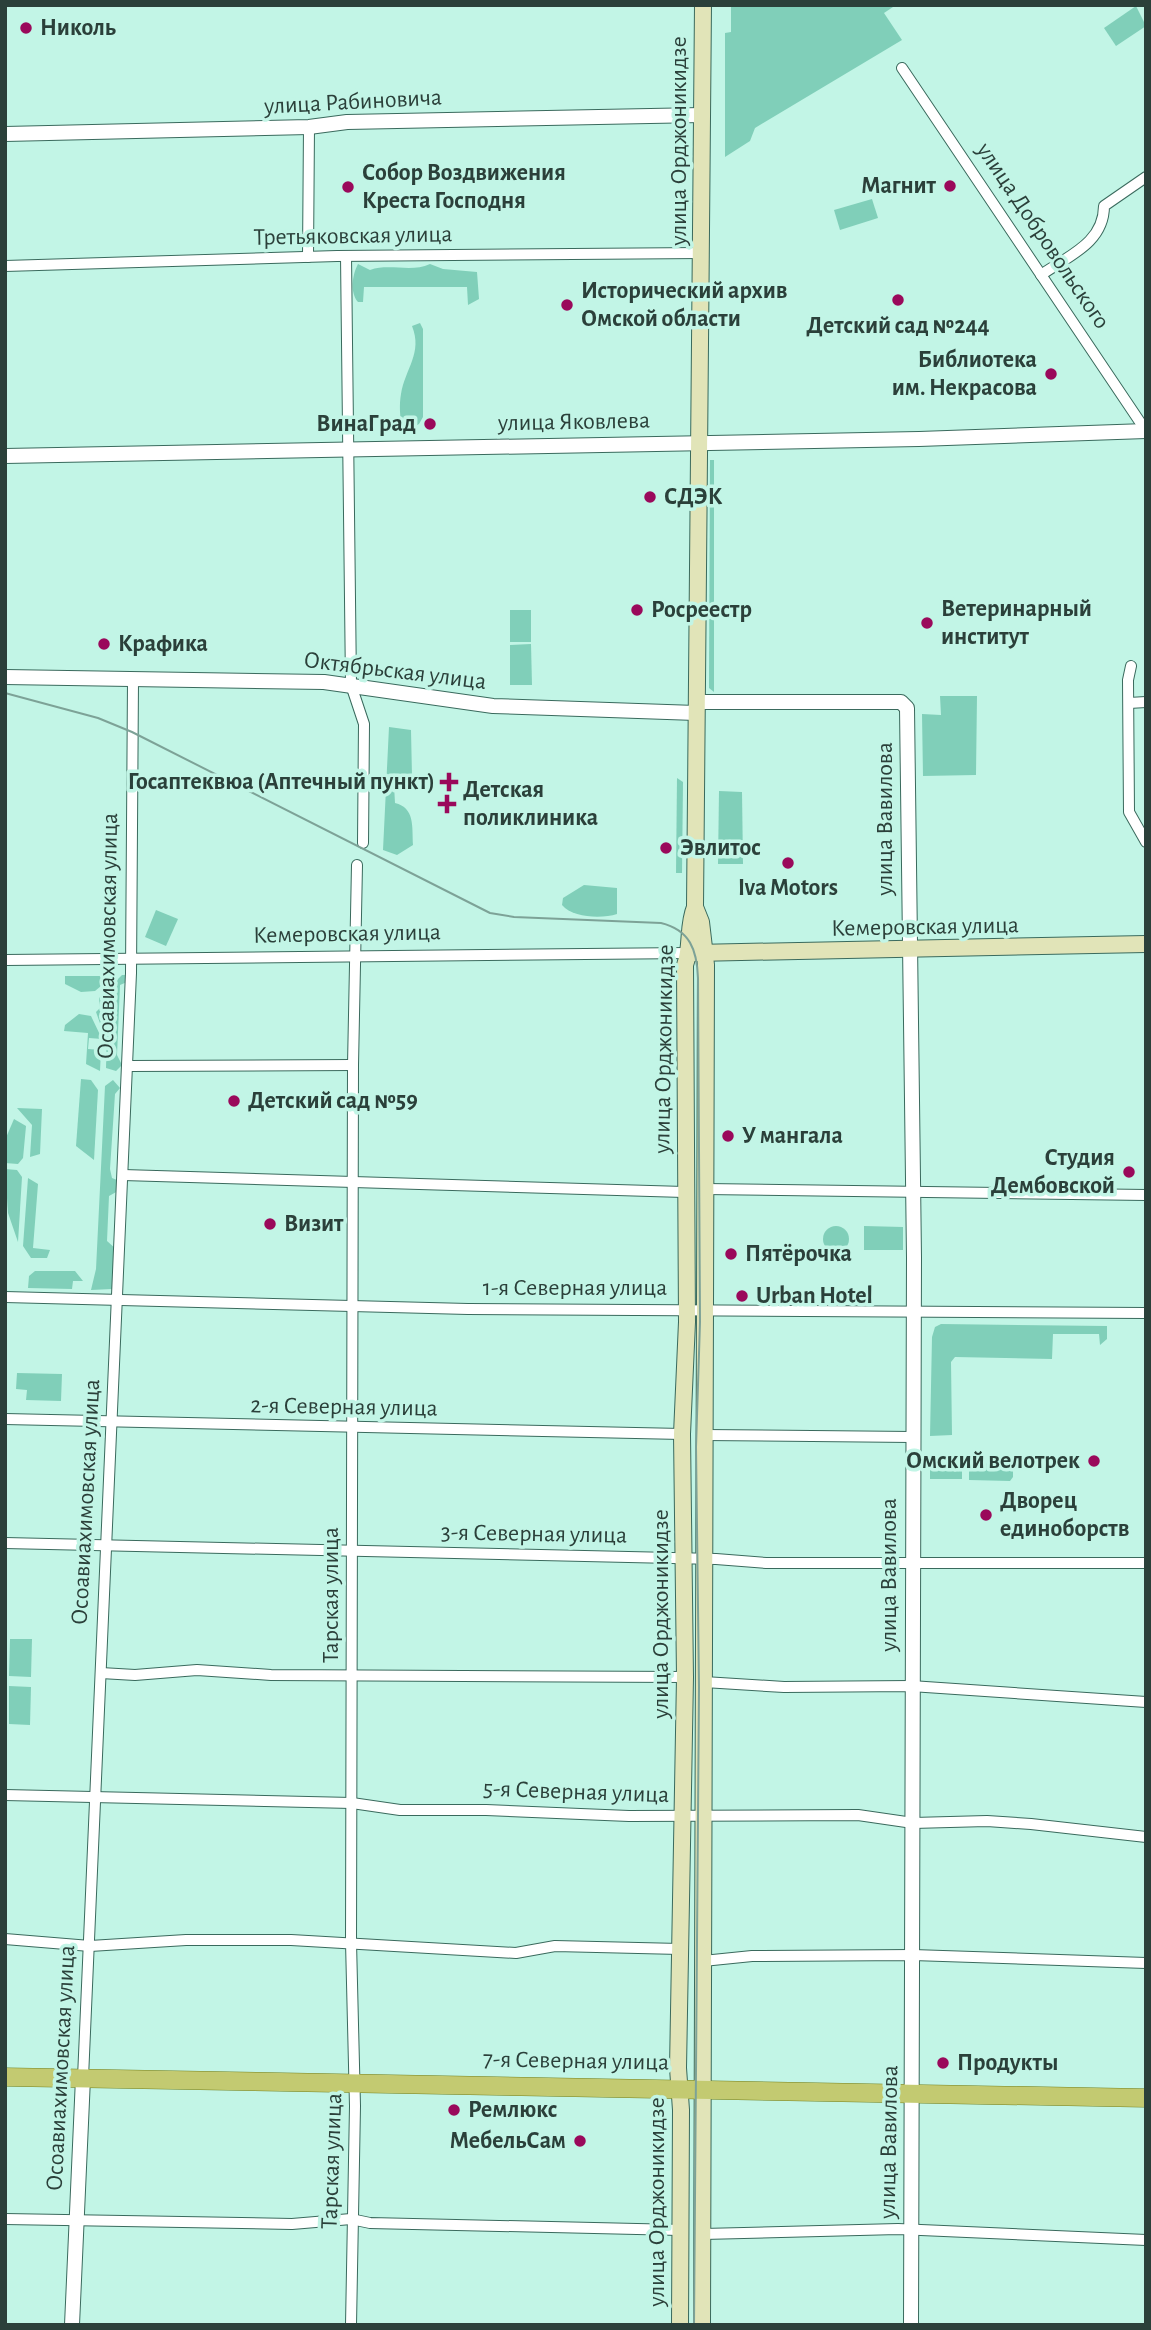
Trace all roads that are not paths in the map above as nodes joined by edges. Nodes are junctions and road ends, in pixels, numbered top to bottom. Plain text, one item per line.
1 (703, 5) edge
2 (902, 68) dead end
3 (702, 115) junction
4 (309, 127) junction
5 (5, 134) edge
6 (1146, 177) edge
7 (701, 253) junction
8 (346, 256) junction
9 (308, 257) junction
10 (5, 266) edge
11 (1041, 275) junction
12 (1145, 429) edge
13 (699, 443) junction
14 (348, 448) junction
15 (5, 456) edge
16 (1131, 666) dead end
17 (5, 677) edge
18 (134, 681) junction
19 (351, 685) junction
20 (901, 702) joint
21 (1146, 702) edge
22 (1129, 703) junction
23 (696, 708) junction
24 (1146, 842) edge
25 (363, 843) dead end
26 (357, 865) dead end
27 (1146, 944) edge
28 (908, 951) junction
29 (697, 953) junction
30 (357, 956) junction
31 (132, 959) junction
32 (5, 960) edge
33 (353, 1065) junction
34 (128, 1066) junction
35 (123, 1175) junction
36 (354, 1183) junction
37 (705, 1189) junction
38 (684, 1192) junction
39 (913, 1192) junction
40 (1146, 1195) edge
41 (5, 1297) edge
42 (118, 1300) junction
43 (355, 1305) junction
44 (705, 1309) junction
45 (687, 1310) junction
46 (913, 1311) junction
47 (1146, 1313) edge
48 (5, 1419) edge
49 (112, 1423) junction
50 (354, 1429) junction
51 (682, 1434) junction
52 (704, 1435) junction
53 (912, 1437) junction
54 (5, 1543) edge
55 (106, 1545) junction
56 (353, 1551) junction
57 (685, 1559) junction
58 (704, 1559) junction
59 (911, 1561) junction
60 (1146, 1563) edge
61 (101, 1673) junction
62 (352, 1674) junction
63 (685, 1677) junction
64 (704, 1682) junction
65 (911, 1686) junction
66 (1146, 1702) edge
67 (5, 1794) edge
68 (94, 1796) junction
69 (352, 1803) junction
70 (683, 1816) junction
71 (703, 1817) junction
72 (913, 1823) junction
73 (1146, 1837) edge
74 (5, 1939) edge
75 (351, 1942) junction
76 (90, 1946) junction
77 (680, 1949) junction
78 (913, 1955) junction
79 (703, 1961) junction
80 (1146, 1964) edge
81 (5, 2077) edge
82 (83, 2078) junction
83 (355, 2082) junction
84 (680, 2088) junction
85 (704, 2088) junction
86 (912, 2093) junction
87 (1146, 2098) edge
88 (5, 2219) edge
89 (351, 2219) junction
90 (76, 2220) junction
91 (680, 2230) junction
92 (911, 2231) junction
93 (703, 2234) junction
94 (1146, 2240) edge
95 (72, 2325) edge
96 (351, 2325) edge
97 (680, 2325) edge
98 (702, 2325) edge
99 (911, 2325) edge

1 - 3 main road, улица Орджоникидзе
2 - 11 street, улица Добровольского
3 - 4 street, улица Рабиновича
3 - 7 main road, улица Орджоникидзе
4 - 5 street, улица Рабиновича
4 - 9 street
6 - 11 street
7 - 8 street, Третьяковская улица
7 - 13 main road, улица Орджоникидзе
8 - 9 street, Третьяковская улица
8 - 14 street
9 - 10 street, Третьяковская улица
11 - 12 street, улица Добровольского
12 - 13 street, улица Яковлева
13 - 14 street, улица Яковлева
13 - 23 main road, улица Орджоникидзе
14 - 15 street, улица Яковлева
14 - 19 street
16 - 22 street
17 - 18 street, Октябрьская улица
18 - 19 street, Октябрьская улица
18 - 31 street, Осоавиахимовская улица
19 - 23 street, Октябрьская улица
19 - 25 street
20 - 23 street, Октябрьская улица
20 - 28 street, улица Вавилова
21 - 22 street
22 - 24 street
23 - 29 main road, улица Орджоникидзе
26 - 30 street, Тарская улица
27 - 28 main road, Кемеровская улица
28 - 29 main road, Кемеровская улица
28 - 39 street, улица Вавилова
29 - 30 street, Кемеровская улица
29 - 37 main road, улица Орджоникидзе
29 - 38 main road, улица Орджоникидзе
30 - 31 street, Кемеровская улица
30 - 33 street, Тарская улица
31 - 32 street, Кемеровская улица
31 - 34 street, Осоавиахимовская улица
33 - 34 street
33 - 36 street, Тарская улица
34 - 35 street, Осоавиахимовская улица
35 - 36 street
35 - 42 street, Осоавиахимовская улица
36 - 38 street
36 - 43 street, Тарская улица
37 - 39 street
37 - 44 main road, улица Орджоникидзе
38 - 45 main road, улица Орджоникидзе
39 - 40 street
39 - 46 street, улица Вавилова
41 - 42 street, 1-я Северная улица
42 - 43 street, 1-я Северная улица
42 - 49 street, Осоавиахимовская улица
43 - 45 street, 1-я Северная улица
43 - 50 street, Тарская улица
44 - 45 street, 1-я Северная улица
44 - 46 street, 1-я Северная улица
44 - 52 main road, улица Орджоникидзе
45 - 51 main road, улица Орджоникидзе
46 - 47 street, 1-я Северная улица
46 - 53 street, улица Вавилова
48 - 49 street, 2-я Северная улица
49 - 50 street, 2-я Северная улица
49 - 55 street, Осоавиахимовская улица
50 - 51 street, 2-я Северная улица
50 - 56 street, Тарская улица
51 - 57 main road, улица Орджоникидзе
52 - 53 street
52 - 58 main road, улица Орджоникидзе
53 - 59 street, улица Вавилова
54 - 55 street, 3-я Северная улица
55 - 56 street, 3-я Северная улица
55 - 61 street, Осоавиахимовская улица
56 - 57 street, 3-я Северная улица
56 - 62 street, Тарская улица
57 - 58 street, 3-я Северная улица
57 - 63 main road, улица Орджоникидзе
58 - 59 street, 3-я Северная улица
58 - 64 main road, улица Орджоникидзе
59 - 60 street, 3-я Северная улица
59 - 65 street, улица Вавилова
61 - 62 street
61 - 68 street, Осоавиахимовская улица
62 - 63 street
62 - 69 street, Тарская улица
63 - 70 main road, улица Орджоникидзе
64 - 65 street
64 - 71 main road, улица Орджоникидзе
65 - 66 street
65 - 72 street, улица Вавилова
67 - 68 street, 5-я Северная улица
68 - 69 street, 5-я Северная улица
68 - 76 street, Осоавиахимовская улица
69 - 70 street, 5-я Северная улица
69 - 75 street, Тарская улица
70 - 71 street, 5-я Северная улица
70 - 77 main road, улица Орджоникидзе
71 - 72 street, 5-я Северная улица
71 - 79 main road, улица Орджоникидзе
72 - 73 street, 5-я Северная улица
72 - 78 street, улица Вавилова
74 - 76 street
75 - 76 street
75 - 77 street
75 - 83 street, Тарская улица
76 - 82 street, Осоавиахимовская улица
77 - 84 main road, улица Орджоникидзе
78 - 79 street
78 - 80 street
78 - 86 street, улица Вавилова
79 - 85 main road, улица Орджоникидзе
81 - 82 main road, 7-я Северная улица
82 - 83 main road, 7-я Северная улица
82 - 90 street, Осоавиахимовская улица
83 - 84 main road, 7-я Северная улица
83 - 89 street, Тарская улица
84 - 85 main road, 7-я Северная улица
84 - 91 main road, улица Орджоникидзе
85 - 86 main road, 7-я Северная улица
85 - 93 main road, улица Орджоникидзе
86 - 87 main road, 7-я Северная улица
86 - 92 street, улица Вавилова
88 - 90 street
89 - 90 street
89 - 91 street
89 - 96 street, Тарская улица
90 - 95 street, Осоавиахимовская улица
91 - 97 main road, улица Орджоникидзе
92 - 93 street
92 - 94 street
92 - 99 street, улица Вавилова
93 - 98 main road, улица Орджоникидзе

